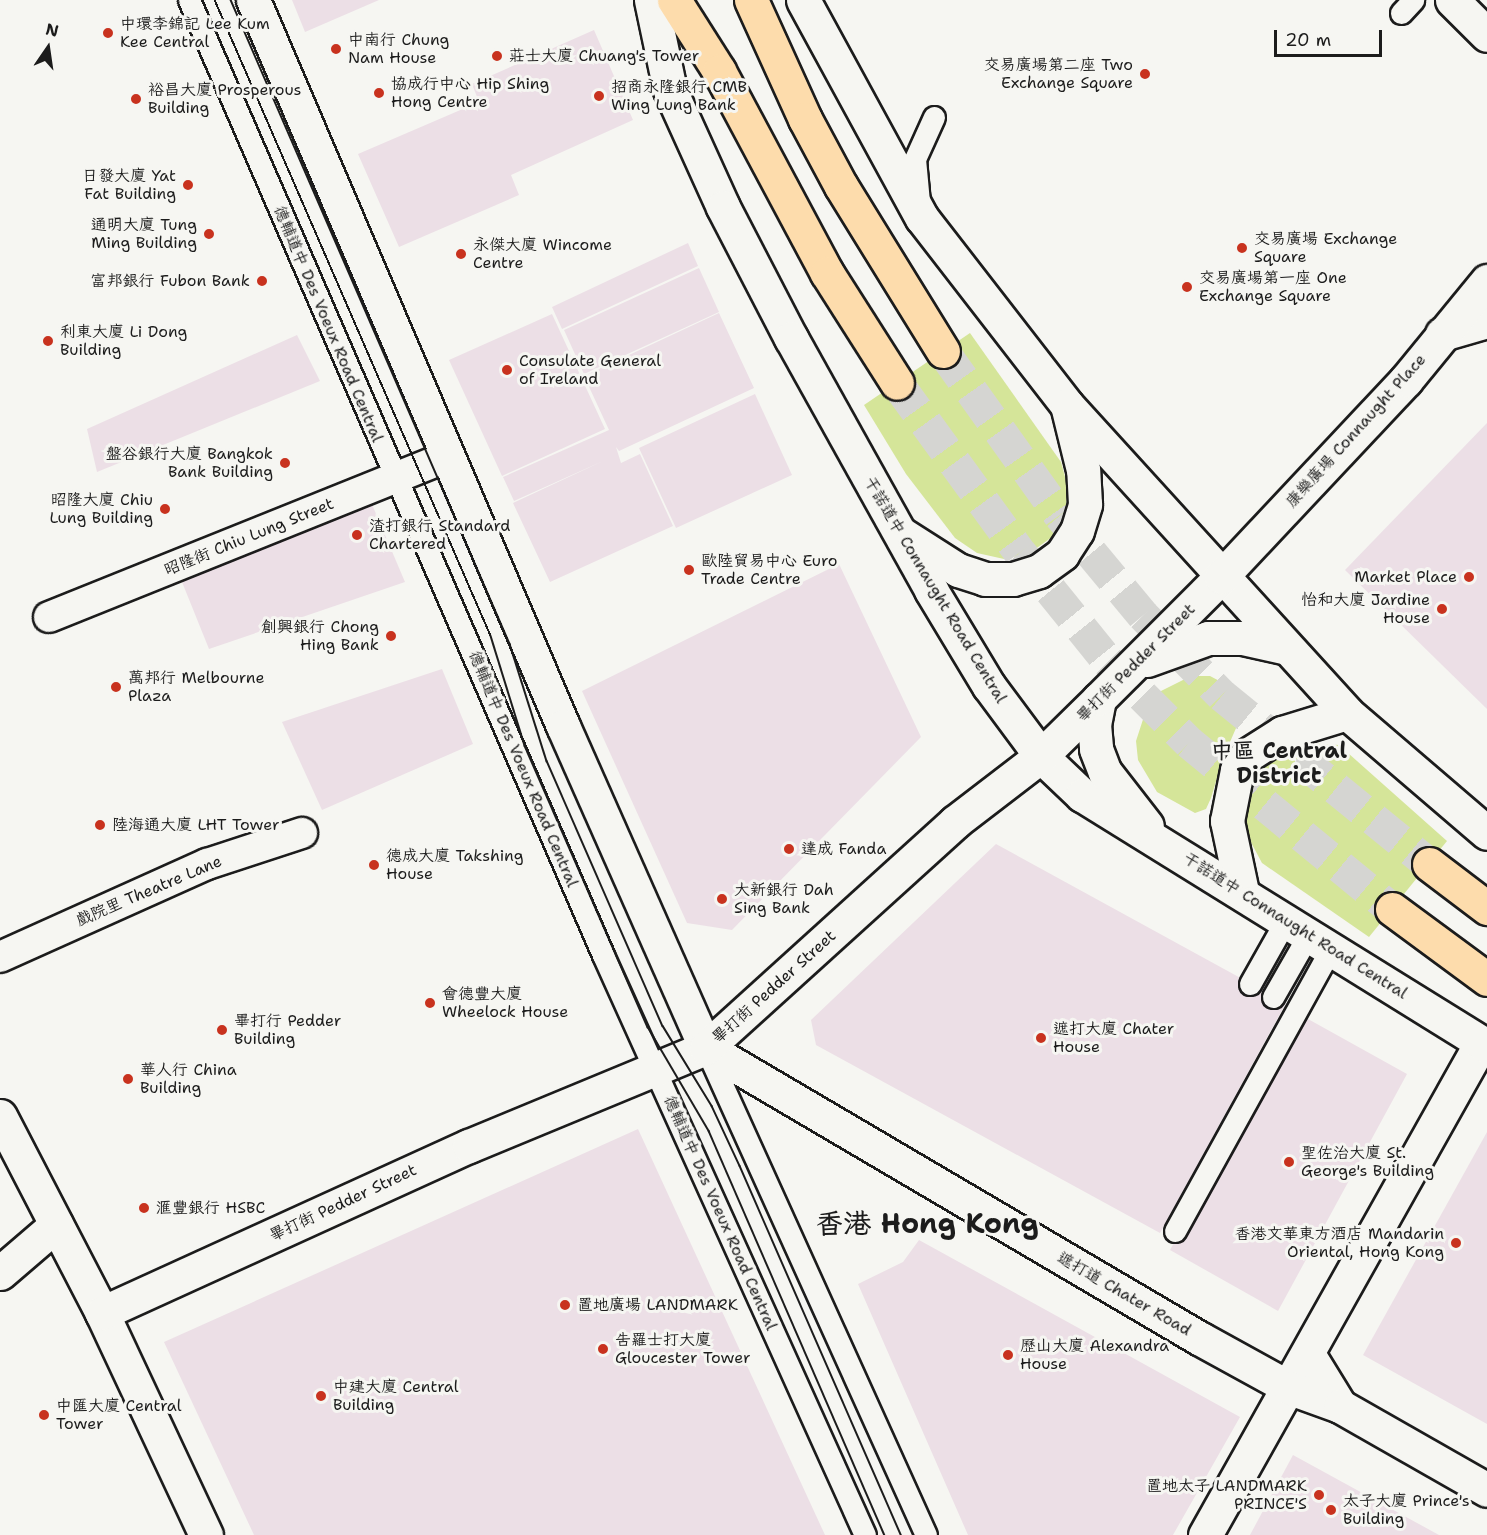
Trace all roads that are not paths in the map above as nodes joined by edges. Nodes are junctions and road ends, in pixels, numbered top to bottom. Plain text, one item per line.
1 (189, 0) edge
2 (253, 0) edge
3 (651, 0) edge
4 (674, 0) edge
5 (752, 0) edge
6 (803, 0) edge
7 (1452, 0) edge
8 (1487, 35) edge
9 (934, 117) dead end
10 (922, 218) junction
11 (1487, 281) edge
12 (1487, 321) edge
13 (1442, 334) junction
14 (943, 351) tunnel mouth
15 (897, 382) tunnel mouth
16 (1067, 405) junction
17 (449, 456) junction
18 (394, 478) junction
19 (902, 535) junction
20 (1221, 577) junction
21 (49, 617) dead end
22 (1287, 648) junction
23 (1132, 666) junction
24 (1099, 699) junction
25 (1347, 713) junction
26 (1041, 756) junction
27 (302, 833) dead end
28 (1487, 833) edge
29 (1155, 837) junction
30 (1429, 864) tunnel mouth
31 (1242, 892) junction
32 (1487, 908) edge
33 (1392, 909) tunnel mouth
34 (1309, 934) junction
35 (0, 957) edge
36 (1487, 979) edge
37 (1250, 984) dead end
38 (1274, 997) dead end
39 (1484, 1045) edge
40 (706, 1048) junction
41 (655, 1068) junction
42 (0, 1116) edge
43 (56, 1225) junction
44 (1175, 1231) dead end
45 (0, 1273) edge
46 (102, 1313) junction
47 (1308, 1354) junction
48 (1290, 1388) junction
49 (1340, 1406) junction
50 (1487, 1490) edge
51 (206, 1535) edge
52 (865, 1535) edge
53 (926, 1535) edge
54 (1205, 1535) edge

1 - 18 lane, 德輔道中 Des Voeux Road Central
2 - 17 main road
3 - 19 main road, 干諾道中 Connaught Road Central
4 - 15 main road
5 - 14 main road
6 - 10 main road
7 - 8 main road
9 - 10 lane
10 - 16 main road
11 - 13 main road, 康樂廣場 Connaught Place
12 - 13 main road
13 - 20 main road, 康樂廣場 Connaught Place
16 - 19 main road
16 - 20 main road
17 - 18 street, 昭隆街 Chiu Lung Street
17 - 40 main road
18 - 21 street, 昭隆街 Chiu Lung Street
18 - 41 lane, 德輔道中 Des Voeux Road Central
19 - 26 main road, 干諾道中 Connaught Road Central
20 - 22 main road
20 - 23 main road, 畢打街 Pedder Street
22 - 23 main road
22 - 25 main road
23 - 24 main road, 畢打街 Pedder Street
24 - 26 main road, 畢打街 Pedder Street
24 - 29 main road
25 - 28 main road
25 - 31 main road
26 - 29 main road, 干諾道中 Connaught Road Central
26 - 40 main road, 畢打街 Pedder Street
27 - 35 street, 戲院里 Theatre Lane
29 - 31 main road, 干諾道中 Connaught Road Central
30 - 32 main road
31 - 34 main road, 干諾道中 Connaught Road Central
33 - 36 main road
34 - 37 lane
34 - 38 lane
34 - 39 main road, 干諾道中 Connaught Road Central
34 - 44 lane
39 - 47 main road
40 - 41 main road, 畢打街 Pedder Street
40 - 48 main road, 遮打道 Chater Road
40 - 53 lane
41 - 46 main road, 畢打街 Pedder Street
41 - 52 lane, 德輔道中 Des Voeux Road Central
42 - 43 main road
43 - 45 main road
43 - 46 main road
46 - 51 main road
47 - 48 main road
47 - 49 main road
48 - 49 main road, 遮打道 Chater Road
48 - 54 main road
49 - 50 main road, 遮打道 Chater Road

